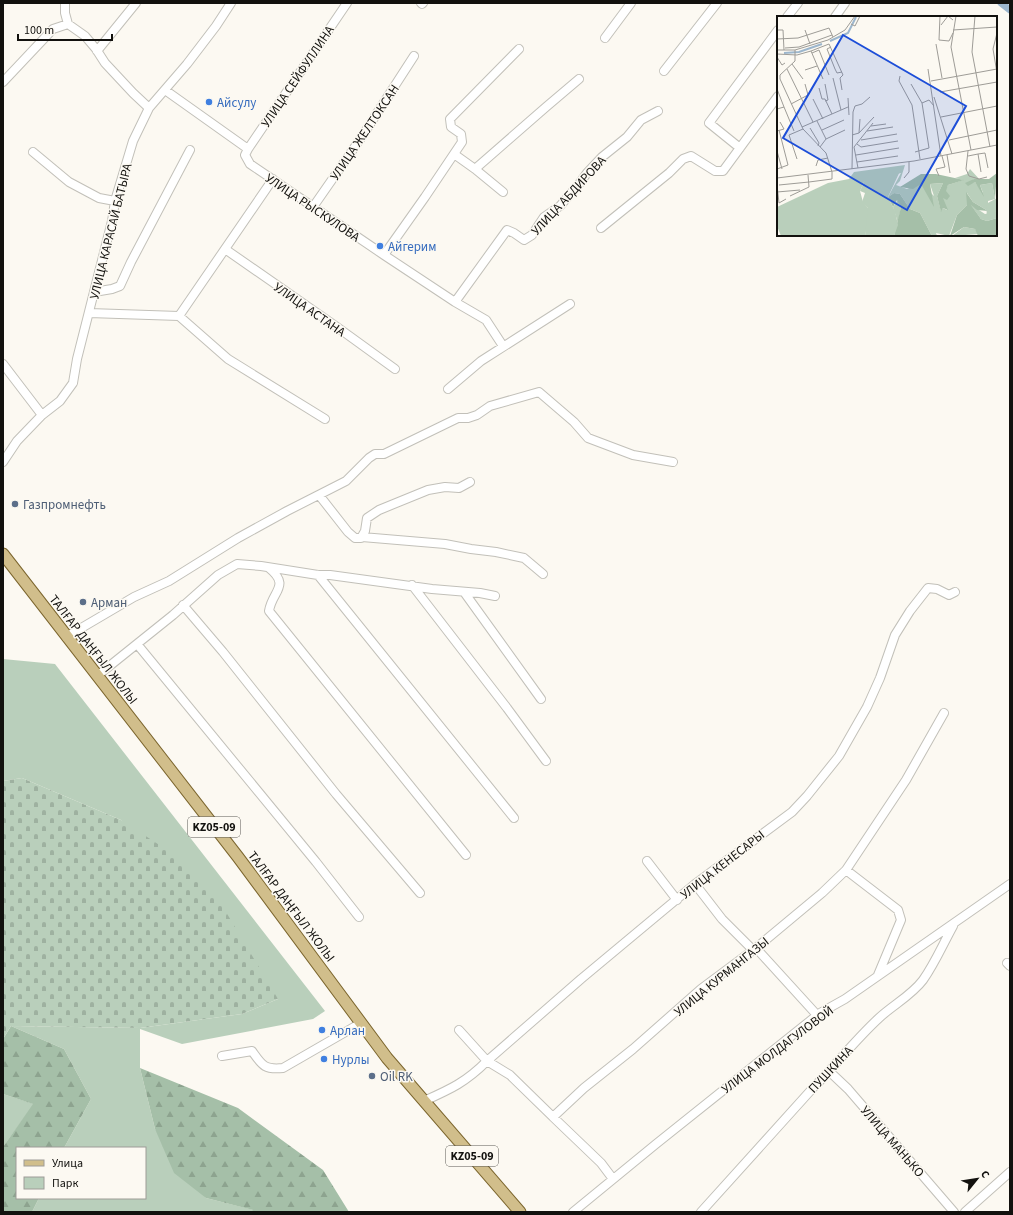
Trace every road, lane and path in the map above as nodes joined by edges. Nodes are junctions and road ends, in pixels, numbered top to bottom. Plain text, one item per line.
1 (65, 3) edge
2 (136, 3) edge
3 (231, 3) edge
4 (347, 3) edge
5 (631, 3) edge
6 (717, 3) edge
7 (798, 3) edge
8 (845, 3) edge
9 (788, 16) edge
10 (836, 16) edge
11 (68, 24) junction
12 (777, 31) edge
13 (604, 38) dead end
14 (519, 49) dead end
15 (97, 51) junction
16 (414, 56) dead end
17 (664, 71) dead end
18 (580, 80) dead end
19 (3, 82) edge
20 (165, 90) junction
21 (777, 97) edge
22 (148, 108) junction
23 (658, 111) dead end
24 (740, 148) junction
25 (248, 149) junction
26 (190, 150) dead end
27 (33, 152) dead end
28 (454, 154) junction
29 (475, 169) junction
30 (273, 180) junction
31 (503, 192) dead end
32 (115, 201) junction
33 (313, 207) junction
34 (601, 228) dead end
35 (225, 249) junction
36 (384, 255) junction
37 (94, 292) junction
38 (455, 302) junction
39 (570, 304) dead end
40 (89, 313) junction
41 (179, 316) junction
42 (503, 346) junction
43 (3, 364) edge
44 (395, 369) dead end
45 (448, 389) dead end
46 (42, 415) junction
47 (325, 420) dead end
48 (3, 462) edge
49 (673, 462) dead end
50 (470, 482) dead end
51 (319, 495) junction
52 (362, 537) junction
53 (3, 554) edge
54 (269, 567) junction
55 (543, 574) dead end
56 (318, 575) junction
57 (412, 585) junction
58 (464, 592) junction
59 (955, 592) dead end
60 (495, 596) dead end
61 (183, 605) junction
62 (64, 634) junction
63 (136, 644) junction
64 (97, 676) junction
65 (540, 699) dead end
66 (944, 713) dead end
67 (546, 761) dead end
68 (514, 818) dead end
69 (466, 855) dead end
70 (647, 861) dead end
71 (846, 870) junction
72 (695, 884) junction
73 (1010, 884) edge
74 (420, 893) dead end
75 (677, 900) junction
76 (359, 917) dead end
77 (954, 924) junction
78 (754, 949) junction
79 (878, 976) junction
80 (817, 1015) junction
81 (361, 1023) junction
82 (459, 1030) dead end
83 (222, 1056) dead end
84 (487, 1061) junction
85 (830, 1072) junction
86 (424, 1101) junction
87 (553, 1117) junction
88 (1010, 1172) edge
89 (613, 1179) junction
90 (520, 1212) edge
91 (573, 1212) edge
92 (701, 1212) edge
93 (954, 1212) edge
94 (965, 1212) edge

1 - 11 street
2 - 15 street
3 - 20 street, УЛИЦА КАРАСАЙ БАТЫРА
4 - 25 street, УЛИЦА СЕЙФУЛЛИНА
5 - 13 street
6 - 17 street
7 - 9 street
8 - 10 street
11 - 15 street
11 - 19 street
12 - 24 street
14 - 28 street
15 - 22 street
16 - 33 street, УЛИЦА ЖЕЛТОКСАН
18 - 29 street
20 - 22 street, УЛИЦА КАРАСАЙ БАТЫРА
20 - 25 street
21 - 24 street
22 - 32 street, УЛИЦА КАРАСАЙ БАТЫРА
23 - 38 street, УЛИЦА АБДИРОВА
24 - 34 street
25 - 30 street, УЛИЦА РЫСКУЛОВА
26 - 37 street
27 - 32 street
28 - 29 street
28 - 36 street
29 - 31 street
30 - 33 street, УЛИЦА РЫСКУЛОВА
30 - 35 street
32 - 37 street, УЛИЦА КАРАСАЙ БАТЫРА
33 - 36 street, УЛИЦА РЫСКУЛОВА
35 - 41 street
35 - 44 street, УЛИЦА АСТАНА
36 - 38 street, УЛИЦА РЫСКУЛОВА
37 - 40 street, УЛИЦА КАРАСАЙ БАТЫРА
38 - 42 street, УЛИЦА РЫСКУЛОВА
39 - 42 street
40 - 41 street
40 - 46 street, УЛИЦА КАРАСАЙ БАТЫРА
41 - 47 street
42 - 45 street
43 - 46 street
46 - 48 street, УЛИЦА КАРАСАЙ БАТЫРА
49 - 51 street
50 - 52 street
51 - 52 street
51 - 62 street
52 - 55 street
53 - 62 main road, ТАЛҒАР ДАҢҒЫЛ ЖОЛЫ / KZ05-09
54 - 56 street
54 - 61 street
54 - 69 street
56 - 57 street
56 - 68 street
57 - 58 street
57 - 67 street
58 - 60 street
58 - 65 street
59 - 72 street, УЛИЦА КЕНЕСАРЫ
61 - 63 street
61 - 74 street
62 - 64 main road, ТАЛҒАР ДАҢҒЫЛ ЖОЛЫ / KZ05-09
63 - 64 street
63 - 76 street
64 - 81 main road, ТАЛҒАР ДАҢҒЫЛ ЖОЛЫ / KZ05-09
66 - 71 street, УЛИЦА КУРМАНГАЗЫ
70 - 75 street
71 - 78 street, УЛИЦА КУРМАНГАЗЫ
71 - 79 street
72 - 75 street, УЛИЦА КЕНЕСАРЫ
72 - 78 street
73 - 77 street, УЛИЦА МОЛДАГУЛОВОЙ
75 - 84 street, УЛИЦА КЕНЕСАРЫ
77 - 79 street, УЛИЦА МОЛДАГУЛОВОЙ
77 - 85 street, ПУШКИНА
78 - 80 street
78 - 87 street, УЛИЦА КУРМАНГАЗЫ
79 - 80 street, УЛИЦА МОЛДАГУЛОВОЙ
80 - 89 street, УЛИЦА МОЛДАГУЛОВОЙ
81 - 83 street
81 - 86 main road, ТАЛҒАР ДАҢҒЫЛ ЖОЛЫ / KZ05-09
82 - 84 street
84 - 86 street, УЛИЦА КЕНЕСАРЫ
84 - 87 street
85 - 92 street, ПУШКИНА
85 - 93 street, УЛИЦА МАНЬКО
86 - 90 main road, ТАЛҒАР ДАҢҒЫЛ ЖОЛЫ / KZ05-09
87 - 89 street
88 - 94 street
89 - 91 street, УЛИЦА МОЛДАГУЛОВОЙ

